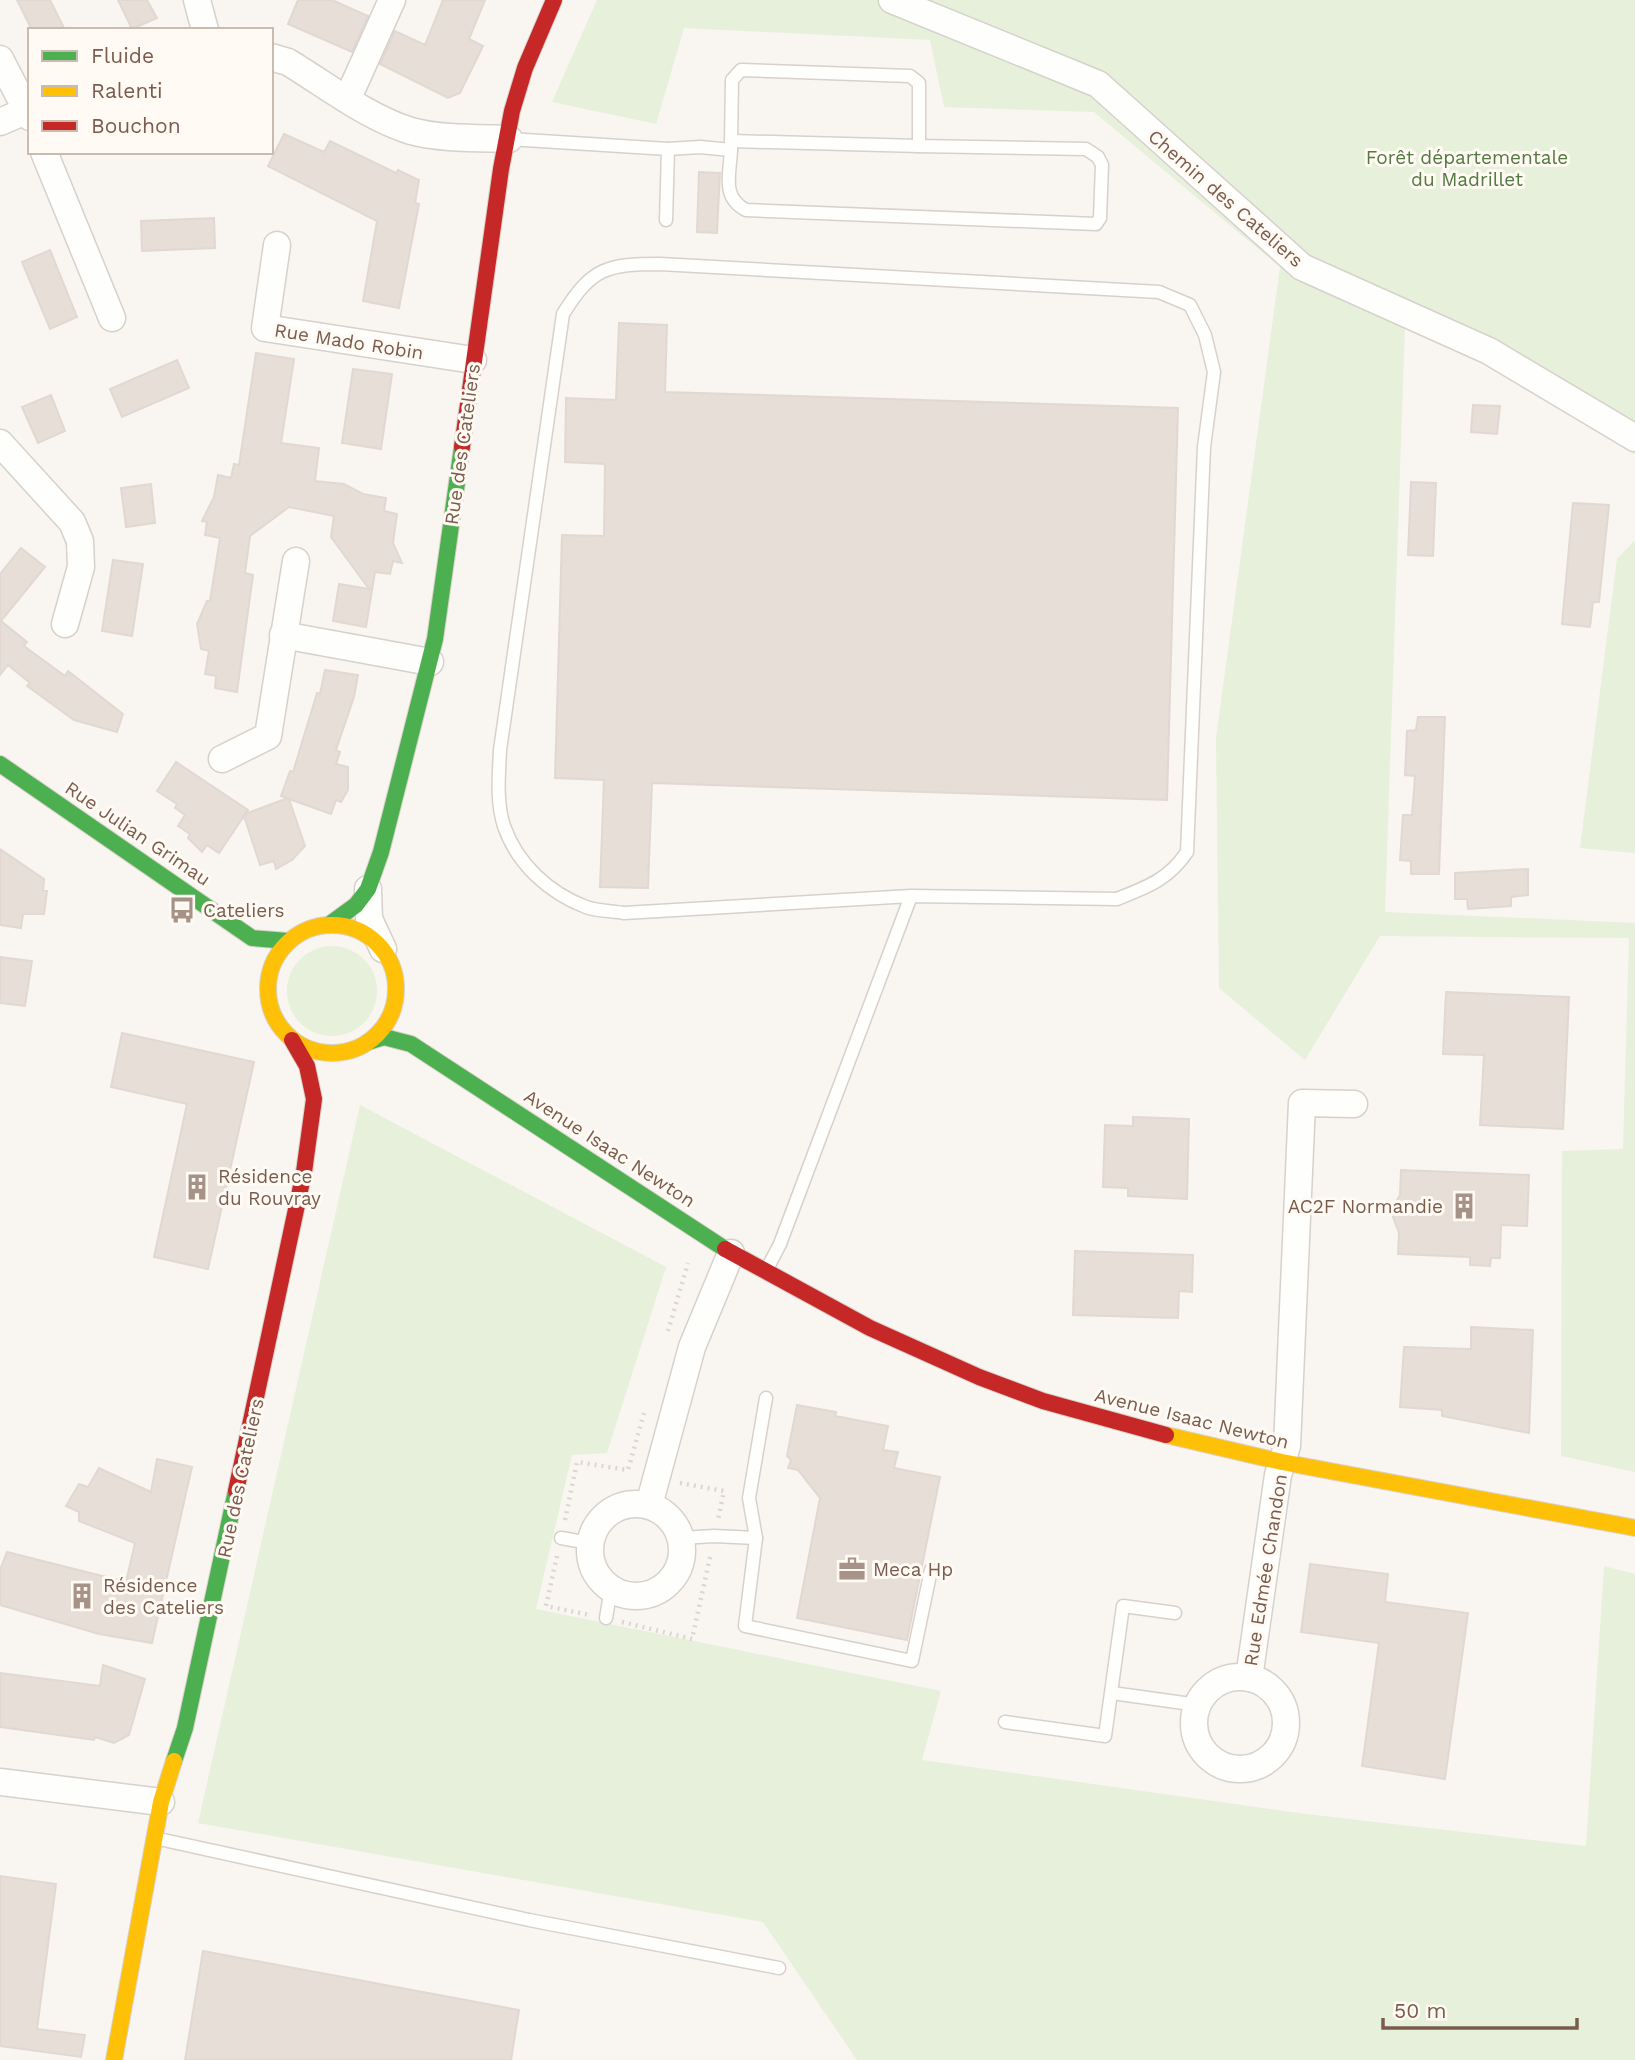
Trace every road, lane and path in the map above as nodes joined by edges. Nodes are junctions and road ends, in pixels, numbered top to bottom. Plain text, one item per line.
1 (197, 0) edge
2 (392, 0) edge
3 (554, 0) edge
4 (892, 0) edge
5 (204, 28) edge
6 (273, 58) edge
7 (0, 59) edge
8 (348, 98) junction
9 (28, 110) edge
10 (28, 112) edge
11 (0, 122) edge
12 (509, 139) junction
13 (731, 146) junction
14 (919, 146) junction
15 (668, 149) junction
16 (45, 154) edge
17 (666, 220) dead end
18 (277, 245) dead end
19 (112, 318) dead end
20 (473, 360) junction
21 (1635, 438) edge
22 (0, 443) edge
23 (296, 561) dead end
24 (65, 624) dead end
25 (283, 635) junction
26 (430, 662) junction
27 (222, 759) dead end
28 (0, 764) edge
29 (368, 888) junction
30 (911, 896) junction
31 (330, 924) junction
32 (288, 941) junction
33 (256, 949) junction
34 (383, 949) junction
35 (268, 982) junction
36 (394, 1004) junction
37 (292, 1040) junction
38 (368, 1042) junction
39 (346, 1052) junction
40 (433, 1057) junction
41 (314, 1099) junction
42 (1354, 1104) dead end
43 (731, 1254) junction
44 (688, 1263) dead end
45 (765, 1272) junction
46 (665, 1340) dead end
47 (766, 1398) dead end
48 (647, 1405) dead end
49 (1282, 1462) junction
50 (656, 1478) junction
51 (649, 1505) junction
52 (1635, 1528) edge
53 (714, 1536) junction
54 (561, 1538) junction
55 (681, 1538) junction
56 (755, 1538) junction
57 (590, 1543) junction
58 (931, 1570) dead end
59 (611, 1588) junction
60 (1175, 1613) dead end
61 (606, 1618) junction
62 (1249, 1678) junction
63 (1111, 1693) junction
64 (1198, 1704) junction
65 (1005, 1722) dead end
66 (0, 1782) edge
67 (161, 1802) junction
68 (155, 1838) junction
69 (779, 1968) dead end
70 (114, 2060) edge

1 - 5 street
2 - 8 street
3 - 12 street, Rue des Cateliers
4 - 21 street, Chemin des Cateliers
6 - 8 street
7 - 9 street
8 - 12 street
10 - 11 street
12 - 15 lane
12 - 20 street, Rue des Cateliers
13 - 14 lane
13 - 14 lane
13 - 14 lane
13 - 15 lane
15 - 17 lane
16 - 19 street
18 - 20 street, Rue Mado Robin
20 - 26 street, Rue des Cateliers
22 - 24 street
23 - 25 street
25 - 26 street
25 - 27 street
26 - 29 street, Rue des Cateliers
28 - 33 street, Rue Julian Grimau
29 - 31 street, Rue des Cateliers
29 - 34 street, Rue des Cateliers
30 - 30 lane
30 - 45 lane
31 - 32 street
31 - 34 street
32 - 33 street, Rue Julian Grimau
32 - 35 street
33 - 35 street
34 - 36 street
35 - 37 street
36 - 38 street
36 - 40 street, Avenue Isaac Newton
37 - 39 street
37 - 41 street, Rue des Cateliers
38 - 39 street
38 - 40 street, Avenue Isaac Newton
39 - 41 street, Rue des Cateliers
40 - 43 street, Avenue Isaac Newton
41 - 67 street, Rue des Cateliers
42 - 49 street, Rue Edmée Chandon
43 - 45 street, Avenue Isaac Newton
43 - 50 street
44 - 46 path
45 - 49 street, Avenue Isaac Newton
47 - 56 lane
48 - 54 path
49 - 52 street, Avenue Isaac Newton
49 - 62 street, Rue Edmée Chandon
50 - 51 street
50 - 53 path
51 - 55 street
51 - 57 street
53 - 55 lane
53 - 56 lane
53 - 61 path
54 - 57 lane
54 - 61 path
55 - 59 street
56 - 58 lane
57 - 59 street
59 - 61 lane
60 - 63 lane
62 - 64 street, Rue Edmée Chandon
62 - 64 street, Rue Edmée Chandon
63 - 64 lane
63 - 65 lane
66 - 67 street
67 - 68 street, Rue des Cateliers
68 - 69 lane
68 - 70 street, Rue des Cateliers

